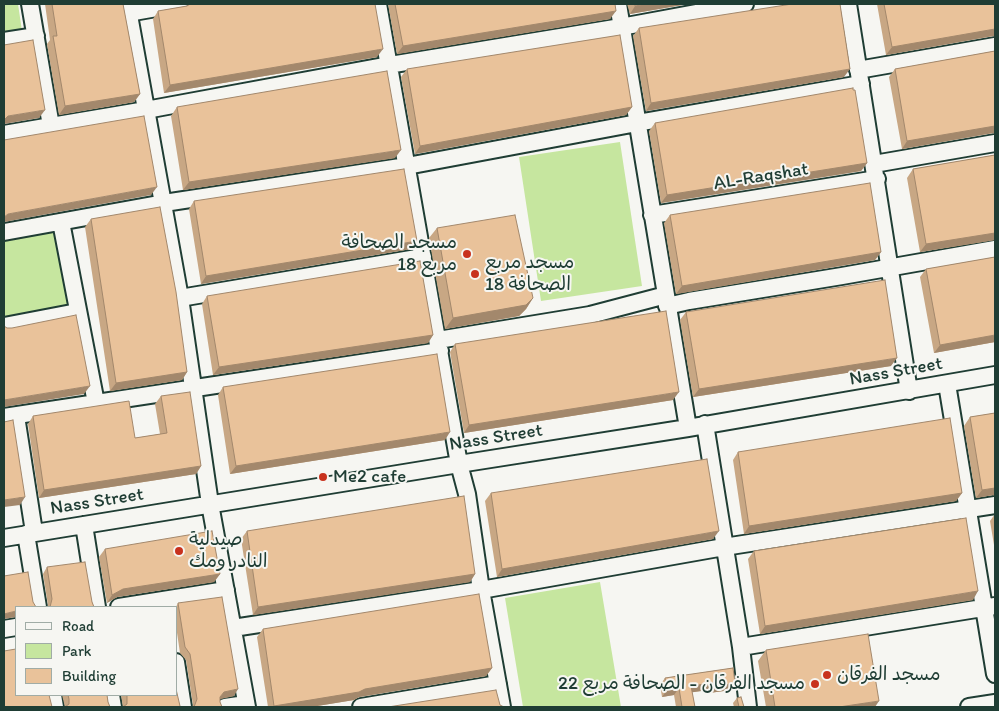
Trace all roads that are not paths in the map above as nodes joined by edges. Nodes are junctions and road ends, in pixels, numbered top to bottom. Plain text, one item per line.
1 (30, 4) edge
2 (179, 4) edge
3 (378, 4) edge
4 (618, 4) edge
5 (745, 4) edge
6 (848, 4) edge
7 (127, 9) edge
8 (621, 27) junction
9 (36, 36) junction
10 (4, 41) edge
11 (995, 46) edge
12 (389, 65) junction
13 (860, 77) junction
14 (146, 110) junction
15 (637, 122) junction
16 (51, 126) junction
17 (4, 134) edge
18 (995, 143) edge
19 (407, 166) junction
20 (876, 171) junction
21 (164, 203) junction
22 (652, 215) junction
23 (61, 222) junction
24 (4, 232) edge
25 (995, 249) edge
26 (423, 257) junction
27 (890, 266) junction
28 (180, 298) junction
29 (666, 300) junction
30 (78, 312) junction
31 (4, 326) edge
32 (439, 345) junction
33 (995, 376) edge
34 (947, 384) junction
35 (193, 387) junction
36 (908, 390) junction
37 (96, 403) junction
38 (10, 416) edge
39 (705, 424) junction
40 (688, 428) junction
41 (459, 464) junction
42 (210, 504) junction
43 (995, 505) edge
44 (968, 509) junction
45 (84, 525) junction
46 (30, 534) junction
47 (4, 538) edge
48 (724, 546) junction
49 (226, 590) junction
50 (480, 590) junction
51 (167, 604) edge
52 (38, 606) edge
53 (97, 606) edge
54 (135, 606) edge
55 (990, 607) edge
56 (233, 628) junction
57 (741, 647) junction
58 (995, 674) edge
59 (178, 677) edge
60 (498, 684) junction
61 (995, 703) edge
62 (246, 705) edge
63 (183, 707) edge
64 (226, 707) edge
65 (361, 707) edge
66 (502, 707) edge
67 (748, 707) edge
68 (969, 707) edge

1 - 9 street
2 - 7 street
3 - 12 street
4 - 8 street
5 - 8 street
6 - 13 street
7 - 14 street
8 - 12 street
8 - 15 street
9 - 10 street
9 - 16 street
11 - 13 street
12 - 14 street
12 - 19 street
13 - 15 street
13 - 20 street
14 - 16 street
14 - 21 street
15 - 19 street
15 - 22 street
16 - 17 street
18 - 20 street, AL-Raqshat
19 - 21 street
19 - 26 street
20 - 22 street, AL-Raqshat
20 - 27 street
21 - 23 street
21 - 28 street
22 - 29 street
23 - 24 street
23 - 30 street
25 - 27 street
26 - 28 street
26 - 32 street
27 - 29 street
27 - 36 street
28 - 35 street
29 - 32 street
29 - 40 street
30 - 31 street
30 - 37 street
32 - 35 street
32 - 41 street
33 - 34 street, Nass Street
34 - 36 street, Nass Street
34 - 44 street
35 - 37 street
35 - 42 street
36 - 39 street, Nass Street
37 - 38 street
38 - 46 street
39 - 40 street, Nass Street
39 - 48 street
40 - 41 street, Nass Street
41 - 42 street, Nass Street
41 - 50 street
42 - 45 street, Nass Street
42 - 49 street
43 - 44 street
44 - 48 street
44 - 55 street
45 - 46 street, Nass Street
45 - 53 street
46 - 47 street, Nass Street
46 - 52 street
48 - 50 street
48 - 57 street
49 - 51 street
49 - 56 street
50 - 56 street
50 - 60 street
51 - 54 street
55 - 57 street
55 - 58 street
56 - 62 street
57 - 67 street
59 - 63 street
60 - 65 street
60 - 66 street
61 - 68 street
62 - 64 street

